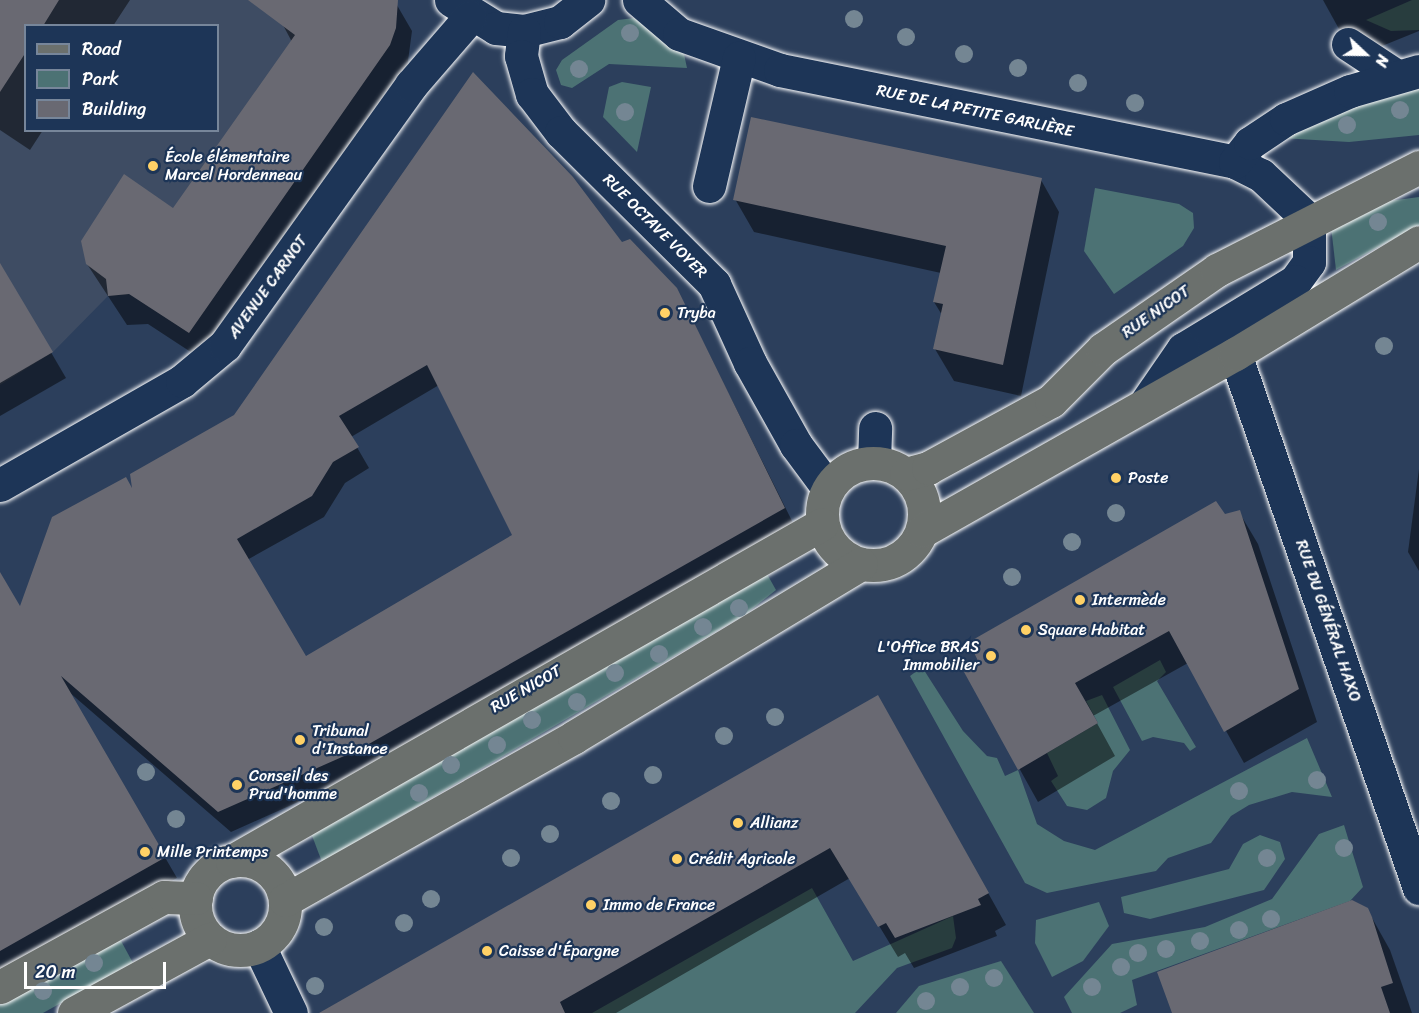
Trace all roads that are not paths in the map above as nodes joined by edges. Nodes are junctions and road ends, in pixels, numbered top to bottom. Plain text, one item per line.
1 (588, 0) edge
2 (639, 0) edge
3 (460, 8) edge
4 (524, 31) junction
5 (1348, 44) dead end
6 (739, 57) junction
7 (1407, 73) edge
8 (1235, 162) junction
9 (1419, 167) edge
10 (709, 186) dead end
11 (1309, 220) junction
12 (1419, 242) edge
13 (1235, 354) junction
14 (1145, 404) junction
15 (875, 428) dead end
16 (874, 462) junction
17 (906, 474) junction
18 (0, 485) edge
19 (828, 489) junction
20 (822, 524) junction
21 (921, 531) junction
22 (861, 564) junction
23 (232, 861) junction
24 (1419, 888) edge
25 (196, 898) junction
26 (285, 900) junction
27 (210, 939) junction
28 (259, 946) junction
29 (0, 987) edge
30 (74, 1013) edge
31 (291, 1013) edge

1 - 4 street
2 - 6 street, RUE DE LA PETITE GARLIÈRE
3 - 4 street
3 - 18 street, AVENUE CARNOT
4 - 19 street, RUE OCTAVE VOYER
5 - 7 street
6 - 8 street, RUE DE LA PETITE GARLIÈRE
6 - 10 street
7 - 8 street
8 - 11 street, RUE DE LA PETITE GARLIÈRE
9 - 11 main road, RUE NICOT
11 - 14 street
11 - 17 main road, RUE NICOT
12 - 13 main road
13 - 14 main road
13 - 24 street, RUE DU GÉNÉRAL HAXO
14 - 21 main road
15 - 16 street
16 - 17 main road
16 - 19 main road
17 - 21 main road
19 - 20 main road
20 - 22 main road
20 - 23 main road, RUE NICOT
21 - 22 main road
22 - 26 main road
23 - 25 main road
23 - 26 main road
25 - 27 main road
25 - 29 main road
26 - 28 main road
27 - 28 main road
27 - 30 main road
28 - 31 street

